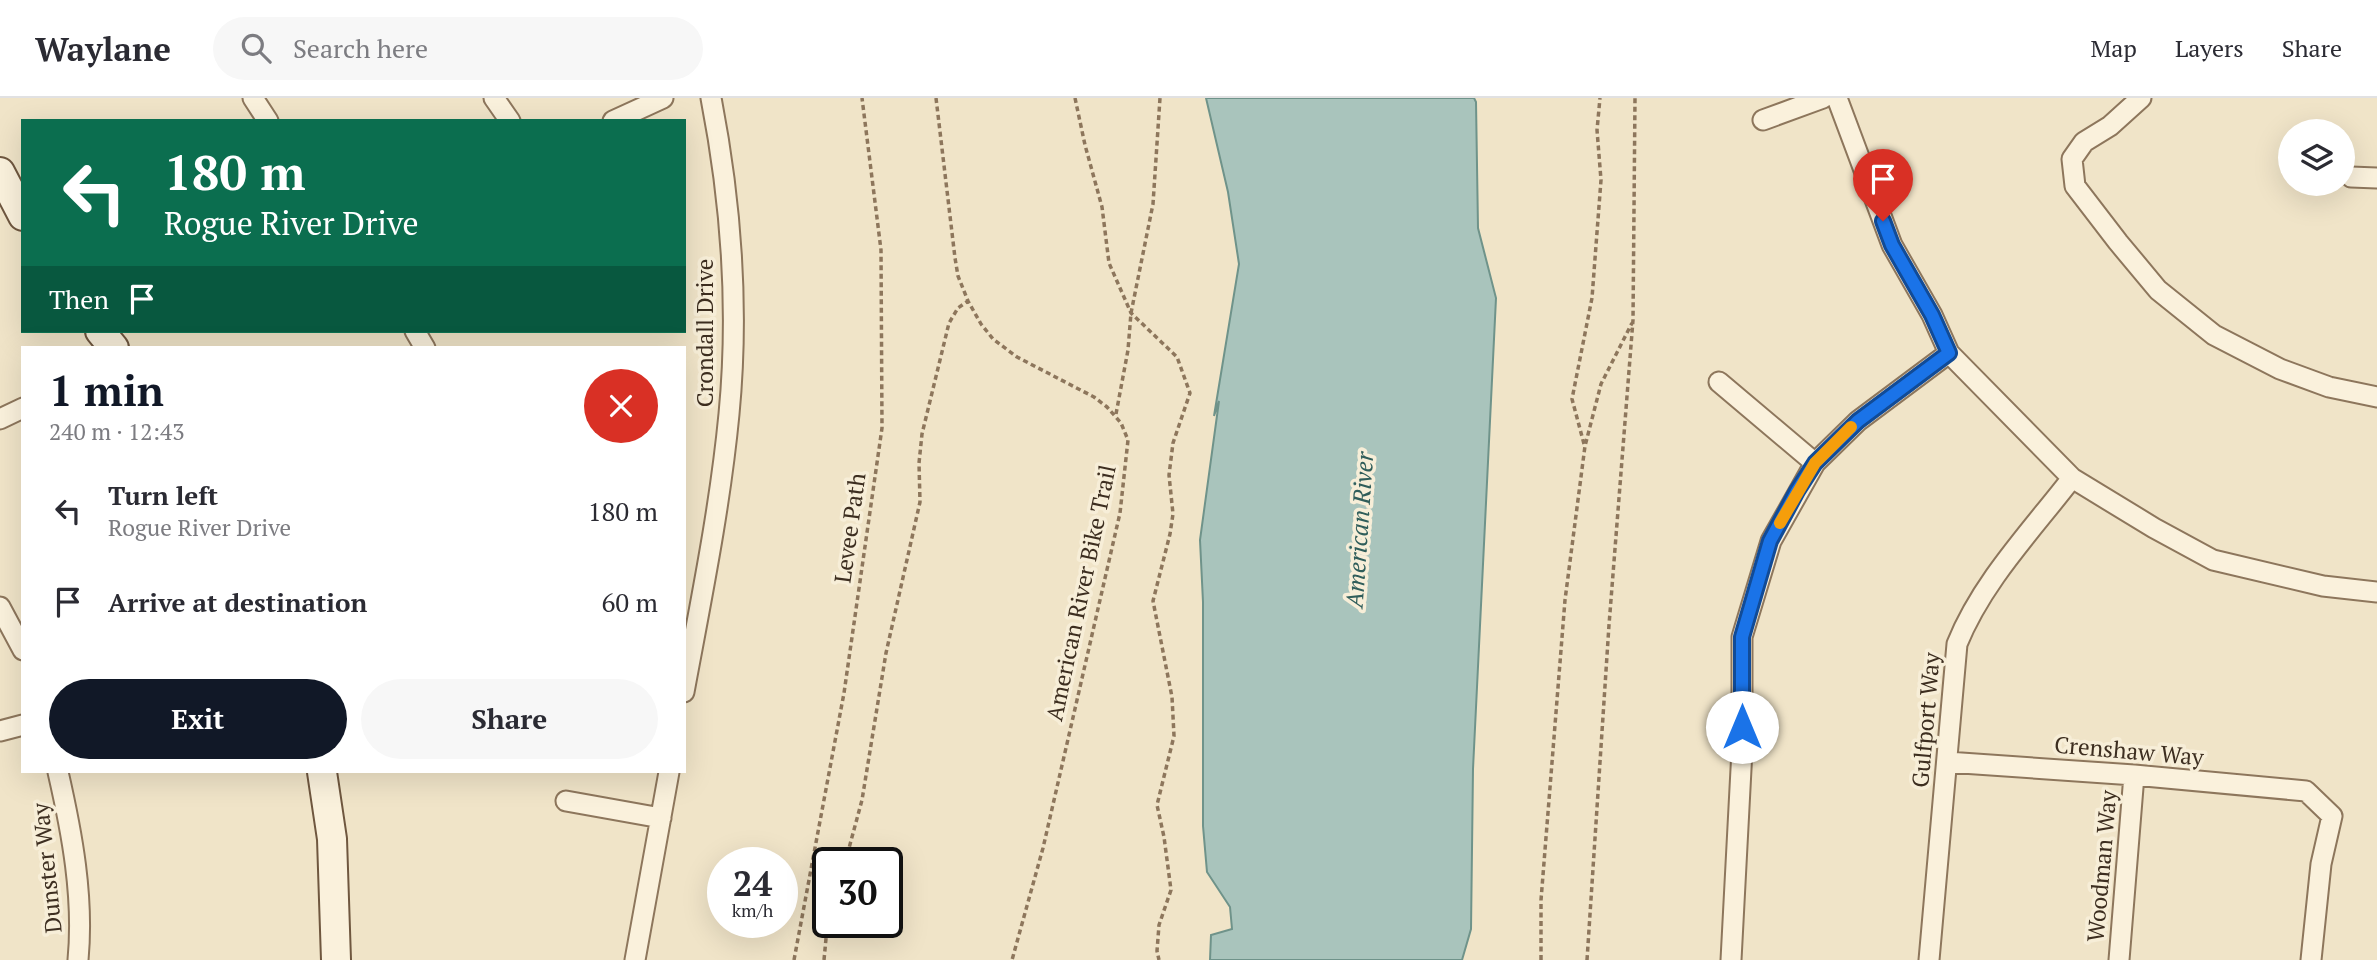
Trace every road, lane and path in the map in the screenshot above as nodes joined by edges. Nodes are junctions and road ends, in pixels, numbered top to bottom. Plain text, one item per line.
1 (253, 98) edge
2 (494, 98) edge
3 (663, 98) edge
4 (711, 98) edge
5 (862, 98) edge
6 (936, 98) edge
7 (1075, 98) edge
8 (1160, 98) edge
9 (1600, 98) edge
10 (1634, 98) edge
11 (1823, 98) edge
12 (1837, 98) edge
13 (2141, 98) edge
14 (267, 119) edge
15 (509, 119) edge
16 (617, 119) edge
17 (1763, 120) dead end
18 (0, 172) edge
19 (2355, 177) edge
20 (2377, 178) edge
21 (21, 212) edge
22 (968, 301) junction
23 (1131, 313) junction
24 (1633, 320) junction
25 (1949, 353) junction
26 (1719, 382) dead end
27 (2377, 397) edge
28 (21, 409) edge
29 (1115, 415) junction
30 (0, 419) edge
31 (1585, 446) junction
32 (1815, 463) junction
33 (2072, 478) junction
34 (2377, 592) edge
35 (693, 600) edge
36 (0, 607) edge
37 (21, 646) edge
38 (686, 672) edge
39 (21, 726) edge
40 (0, 731) edge
41 (1947, 762) junction
42 (58, 773) edge
43 (322, 773) edge
44 (669, 773) edge
45 (2134, 775) junction
46 (566, 801) dead end
47 (661, 818) junction
48 (849, 847) edge
49 (826, 938) edge
50 (78, 960) edge
51 (337, 960) edge
52 (635, 960) edge
53 (794, 960) edge
54 (824, 960) edge
55 (1012, 960) edge
56 (1159, 960) edge
57 (1541, 960) edge
58 (1587, 960) edge
59 (1731, 960) edge
60 (1929, 960) edge
61 (2119, 960) edge
62 (2311, 960) edge

1 - 14 street
2 - 15 street
3 - 16 street
4 - 35 street, Crondall Drive
5 - 53 path, Levee Path
6 - 22 path
7 - 23 path
8 - 23 path
9 - 31 path
10 - 24 path
11 - 17 street
12 - 25 street
13 - 27 street
18 - 21 street
19 - 20 street
22 - 29 path
22 - 48 path
23 - 29 path
23 - 56 path
24 - 31 path
24 - 58 path
25 - 32 street
25 - 33 street
26 - 32 street
28 - 30 street
29 - 55 path, American River Bike Trail
31 - 57 path
32 - 59 street
33 - 34 street
33 - 41 street, Gulfport Way
35 - 38 street, Crondall Drive
36 - 37 street
39 - 40 street
41 - 45 street, Crenshaw Way
41 - 60 street, Gulfport Way
42 - 50 street, Dunster Way
43 - 51 street
44 - 47 street
45 - 61 street, Woodman Way
45 - 62 street, Crenshaw Way
46 - 47 street
47 - 52 street
49 - 54 path

